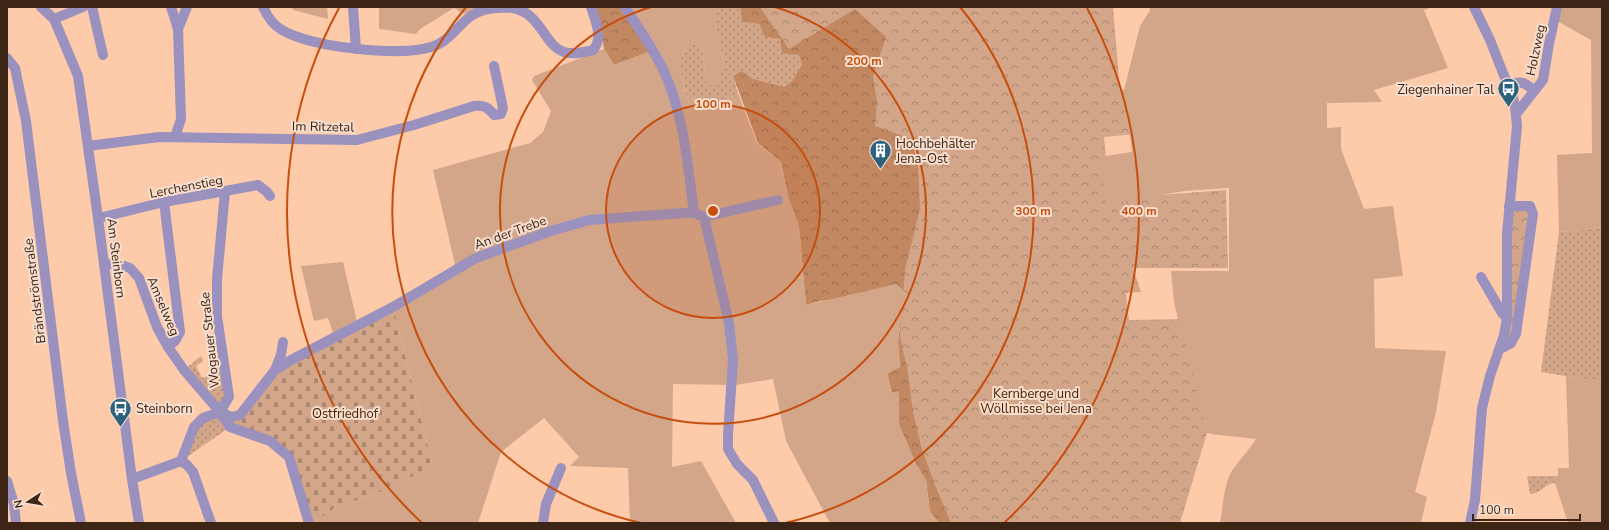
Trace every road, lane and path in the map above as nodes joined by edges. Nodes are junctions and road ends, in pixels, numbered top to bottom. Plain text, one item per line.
1 (41, 7) edge
2 (83, 7) edge
3 (92, 7) edge
4 (171, 7) edge
5 (187, 7) edge
6 (263, 7) edge
7 (353, 7) edge
8 (590, 7) edge
9 (625, 7) edge
10 (1474, 7) edge
11 (1557, 7) edge
12 (57, 17) junction
13 (178, 29) junction
14 (356, 49) junction
15 (103, 55) dead end
16 (7, 58) edge
17 (494, 66) dead end
18 (1510, 84) junction
19 (1534, 91) junction
20 (1516, 114) junction
21 (175, 137) junction
22 (88, 146) junction
23 (225, 192) junction
24 (270, 196) dead end
25 (778, 200) dead end
26 (164, 202) junction
27 (1509, 206) junction
28 (699, 215) junction
29 (103, 217) dead end
30 (104, 264) junction
31 (1481, 277) dead end
32 (1507, 318) junction
33 (283, 342) dead end
34 (168, 347) junction
35 (1500, 349) junction
36 (275, 370) junction
37 (220, 412) junction
38 (181, 460) junction
39 (561, 468) dead end
40 (132, 479) junction
41 (7, 481) edge
42 (16, 523) edge
43 (82, 523) edge
44 (139, 523) edge
45 (211, 523) edge
46 (309, 523) edge
47 (543, 523) edge
48 (774, 523) edge
49 (1470, 523) edge

1 - 12 street, Am Steinborn
2 - 12 street
3 - 15 street
4 - 13 street
5 - 13 street
6 - 14 street
7 - 14 street
8 - 14 street
9 - 28 street
10 - 18 street
11 - 19 street, Holzweg
12 - 22 street, Am Steinborn
13 - 21 street
16 - 43 street, Brändströmstraße
17 - 21 street, Im Ritzetal
18 - 19 street
18 - 20 street
19 - 20 street, Holzweg
20 - 27 street
21 - 22 street, Im Ritzetal
22 - 30 street, Am Steinborn
23 - 24 street, Lerchenstieg
23 - 26 street, Lerchenstieg
23 - 37 street, Wogauer Straße
25 - 28 street, An der Trebe
26 - 29 street, Lerchenstieg
26 - 34 street
27 - 32 street
27 - 35 street
28 - 36 street, An der Trebe
28 - 48 street
30 - 34 street, Amselweg
30 - 40 street, Am Steinborn
31 - 32 street
32 - 35 street
33 - 36 street, An der Trebe
34 - 37 street, Amselweg
35 - 49 street
36 - 37 street, An der Trebe
37 - 38 street
37 - 46 street, Amselweg
38 - 40 street
38 - 45 street
39 - 47 street
40 - 44 street, Am Steinborn
41 - 42 street

